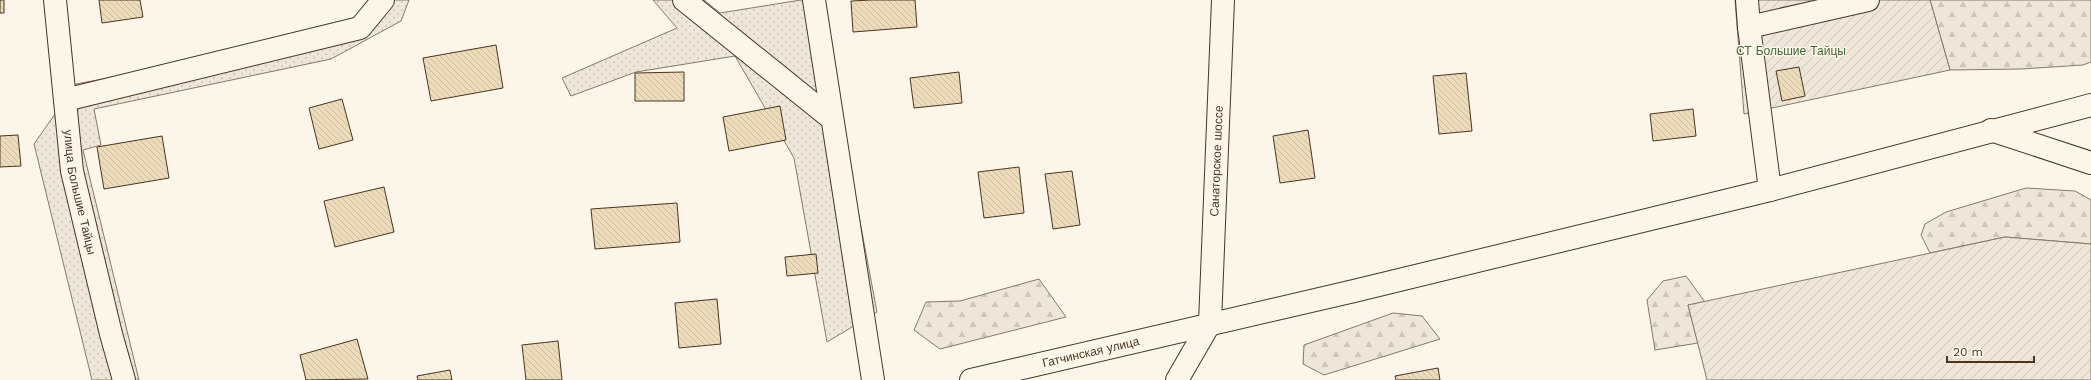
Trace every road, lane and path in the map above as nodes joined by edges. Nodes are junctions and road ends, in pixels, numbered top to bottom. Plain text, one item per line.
1 (55, 0) edge
2 (383, 0) edge
3 (684, 0) edge
4 (814, 0) edge
5 (1223, 0) edge
6 (1747, 0) edge
7 (1868, 0) edge
8 (1749, 27) junction
9 (65, 100) junction
10 (2091, 105) edge
11 (832, 119) junction
12 (1992, 130) junction
13 (2091, 163) edge
14 (1770, 190) junction
15 (1210, 323) junction
16 (124, 380) edge
17 (873, 380) edge
18 (971, 380) edge
19 (1177, 380) edge

1 - 9 street, улица Большие Тайцы
2 - 9 street
3 - 11 street
4 - 11 street
5 - 15 street, Санаторское шоссе
6 - 8 street
7 - 8 street
8 - 14 street
9 - 16 street, улица Большие Тайцы
10 - 12 street, Гатчинская улица
11 - 17 street
12 - 13 street
12 - 14 street, Гатчинская улица
14 - 15 street, Гатчинская улица
15 - 18 street, Гатчинская улица
15 - 19 street

